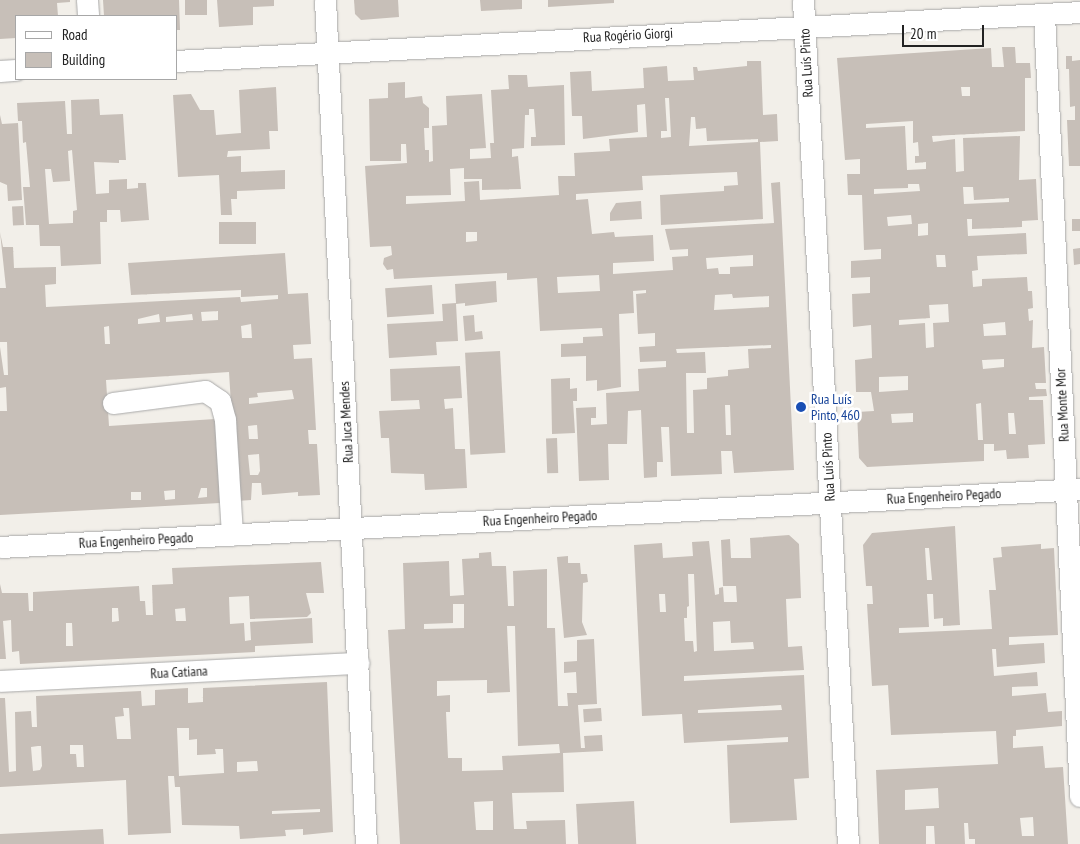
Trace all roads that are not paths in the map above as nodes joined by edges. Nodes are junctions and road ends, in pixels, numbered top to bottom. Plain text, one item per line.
1 (87, 0) edge
2 (325, 0) edge
3 (803, 0) edge
4 (1080, 12) edge
5 (1044, 14) junction
6 (88, 15) edge
7 (804, 25) junction
8 (327, 52) junction
9 (178, 60) edge
10 (15, 70) edge
11 (0, 71) edge
12 (113, 403) dead end
13 (1073, 489) edge
14 (830, 502) junction
15 (352, 528) junction
16 (232, 535) junction
17 (0, 546) edge
18 (358, 663) junction
19 (0, 681) edge
20 (1080, 796) edge
21 (366, 844) edge
22 (848, 844) edge

1 - 6 street
2 - 8 street, Rua Juca Mendes
3 - 7 street, Rua Luís Pinto
4 - 5 street, Rua Rogério Giorgi
5 - 7 street, Rua Rogério Giorgi
5 - 13 street, Rua Monte Mor
7 - 8 street, Rua Rogério Giorgi
7 - 14 street, Rua Luís Pinto
8 - 9 street, Rua Rogério Giorgi
8 - 15 street, Rua Juca Mendes
10 - 11 street
12 - 16 street
13 - 14 street, Rua Engenheiro Pegado
13 - 20 street, Rua Monte Mor
14 - 15 street, Rua Engenheiro Pegado
14 - 22 street, Rua Luís Pinto
15 - 16 street, Rua Engenheiro Pegado
15 - 18 street, Rua Juca Mendes
16 - 17 street, Rua Engenheiro Pegado
18 - 19 street, Rua Catiana
18 - 21 street, Rua Juca Mendes

